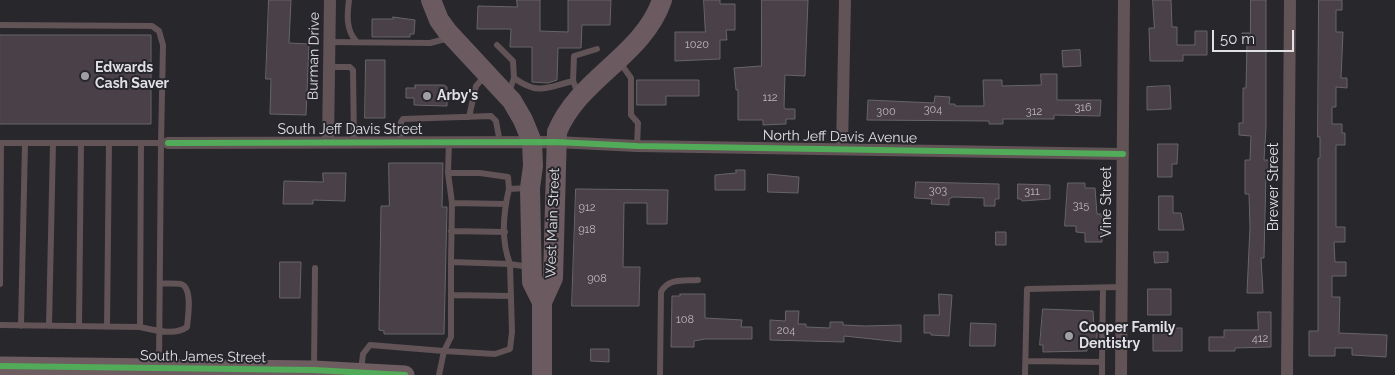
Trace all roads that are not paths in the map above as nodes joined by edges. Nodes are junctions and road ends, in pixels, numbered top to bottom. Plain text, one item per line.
1 (330, 0) edge
2 (349, 0) edge
3 (431, 0) edge
4 (662, 0) edge
5 (845, 0) edge
6 (1124, 0) edge
7 (1290, 0) edge
8 (0, 25) edge
9 (453, 37) junction
10 (330, 42) junction
11 (356, 42) junction
12 (497, 45) dead end
13 (597, 49) dead end
14 (618, 60) junction
15 (329, 67) junction
16 (488, 74) junction
17 (511, 87) junction
18 (577, 89) junction
19 (469, 117) junction
20 (1, 142) edge
21 (449, 142) junction
22 (532, 142) junction
23 (556, 142) junction
24 (25, 143) junction
25 (53, 143) junction
26 (81, 143) junction
27 (109, 143) junction
28 (141, 143) junction
29 (164, 143) junction
30 (328, 143) junction
31 (500, 143) junction
32 (354, 144) junction
33 (400, 144) junction
34 (637, 146) junction
35 (842, 149) junction
36 (1123, 154) junction
37 (448, 173) junction
38 (530, 188) junction
39 (510, 190) junction
40 (452, 203) junction
41 (506, 204) junction
42 (451, 230) junction
43 (504, 232) junction
44 (451, 262) junction
45 (510, 264) junction
46 (532, 267) junction
47 (315, 268) dead end
48 (698, 280) dead end
49 (160, 283) junction
50 (0, 284) edge
51 (1122, 287) junction
52 (1102, 288) junction
53 (451, 295) junction
54 (511, 296) junction
55 (542, 302) junction
56 (0, 325) edge
57 (22, 326) junction
58 (49, 326) junction
59 (79, 326) junction
60 (107, 327) junction
61 (140, 327) junction
62 (160, 331) junction
63 (1102, 347) junction
64 (1121, 347) junction
65 (444, 351) junction
66 (1026, 361) junction
67 (1102, 362) junction
68 (0, 366) edge
69 (159, 369) junction
70 (314, 370) junction
71 (36, 371) edge
72 (192, 372) edge
73 (286, 372) edge
74 (361, 372) junction
75 (405, 375) edge
76 (439, 375) edge
77 (542, 375) edge
78 (660, 375) edge
79 (1026, 375) edge
80 (1102, 375) edge
81 (1121, 375) edge
82 (1287, 375) edge

1 - 10 street, Burman Drive
2 - 11 lane
3 - 9 main road
4 - 14 main road, West Main Street
5 - 35 street
6 - 36 street, Vine Street
7 - 82 street, Brewer Street
8 - 29 lane
9 - 11 lane
9 - 16 main road
10 - 11 lane
10 - 15 street, Burman Drive
12 - 17 lane
13 - 18 lane
14 - 18 main road, West Main Street
14 - 34 lane
15 - 30 street, Burman Drive
15 - 32 lane
16 - 17 main road
16 - 19 lane
17 - 18 lane
17 - 22 main road
18 - 23 main road, West Main Street
19 - 31 lane
19 - 33 lane
20 - 24 lane
20 - 50 lane
21 - 31 street, South Jeff Davis Street
21 - 33 street, South Jeff Davis Street
21 - 37 lane
22 - 23 street, North Jeff Davis Avenue
22 - 31 street, South Jeff Davis Street
22 - 38 main road, West Main Street
23 - 34 street, North Jeff Davis Avenue
23 - 55 main road, West Main Street
24 - 25 lane
24 - 57 lane
25 - 26 lane
25 - 58 lane
26 - 27 lane
26 - 59 lane
27 - 28 lane
27 - 60 lane
28 - 29 lane
28 - 61 lane
29 - 30 street, South Jeff Davis Street
29 - 49 lane
30 - 32 street, South Jeff Davis Street
32 - 33 street, South Jeff Davis Street
34 - 35 street, North Jeff Davis Avenue
35 - 36 street, North Jeff Davis Avenue
36 - 51 street, Vine Street
37 - 39 lane
37 - 40 lane
38 - 39 lane
38 - 46 main road, West Main Street
39 - 41 lane
40 - 41 lane
40 - 42 lane
41 - 43 lane
42 - 43 lane
42 - 44 lane
43 - 45 lane
44 - 45 lane
44 - 53 lane
45 - 46 lane
45 - 54 lane
46 - 55 main road, West Main Street
47 - 70 lane
48 - 78 lane
49 - 62 lane
49 - 62 lane
51 - 52 lane
51 - 64 street, Vine Street
52 - 63 lane
52 - 66 lane
53 - 54 lane
53 - 65 lane
54 - 65 lane
55 - 77 main road, West Main Street
56 - 57 lane
57 - 58 lane
58 - 59 lane
59 - 60 lane
60 - 61 lane
61 - 62 lane
62 - 69 lane
63 - 64 lane
63 - 67 lane
64 - 81 street, Vine Street
65 - 74 lane
65 - 76 lane
66 - 67 lane
66 - 79 lane
67 - 80 lane
68 - 71 street, South James Street
69 - 71 street, South James Street
69 - 72 street, South James Street
70 - 73 street, South James Street
70 - 74 street, South James Street
72 - 73 street, South James Street
74 - 75 street, South James Street

